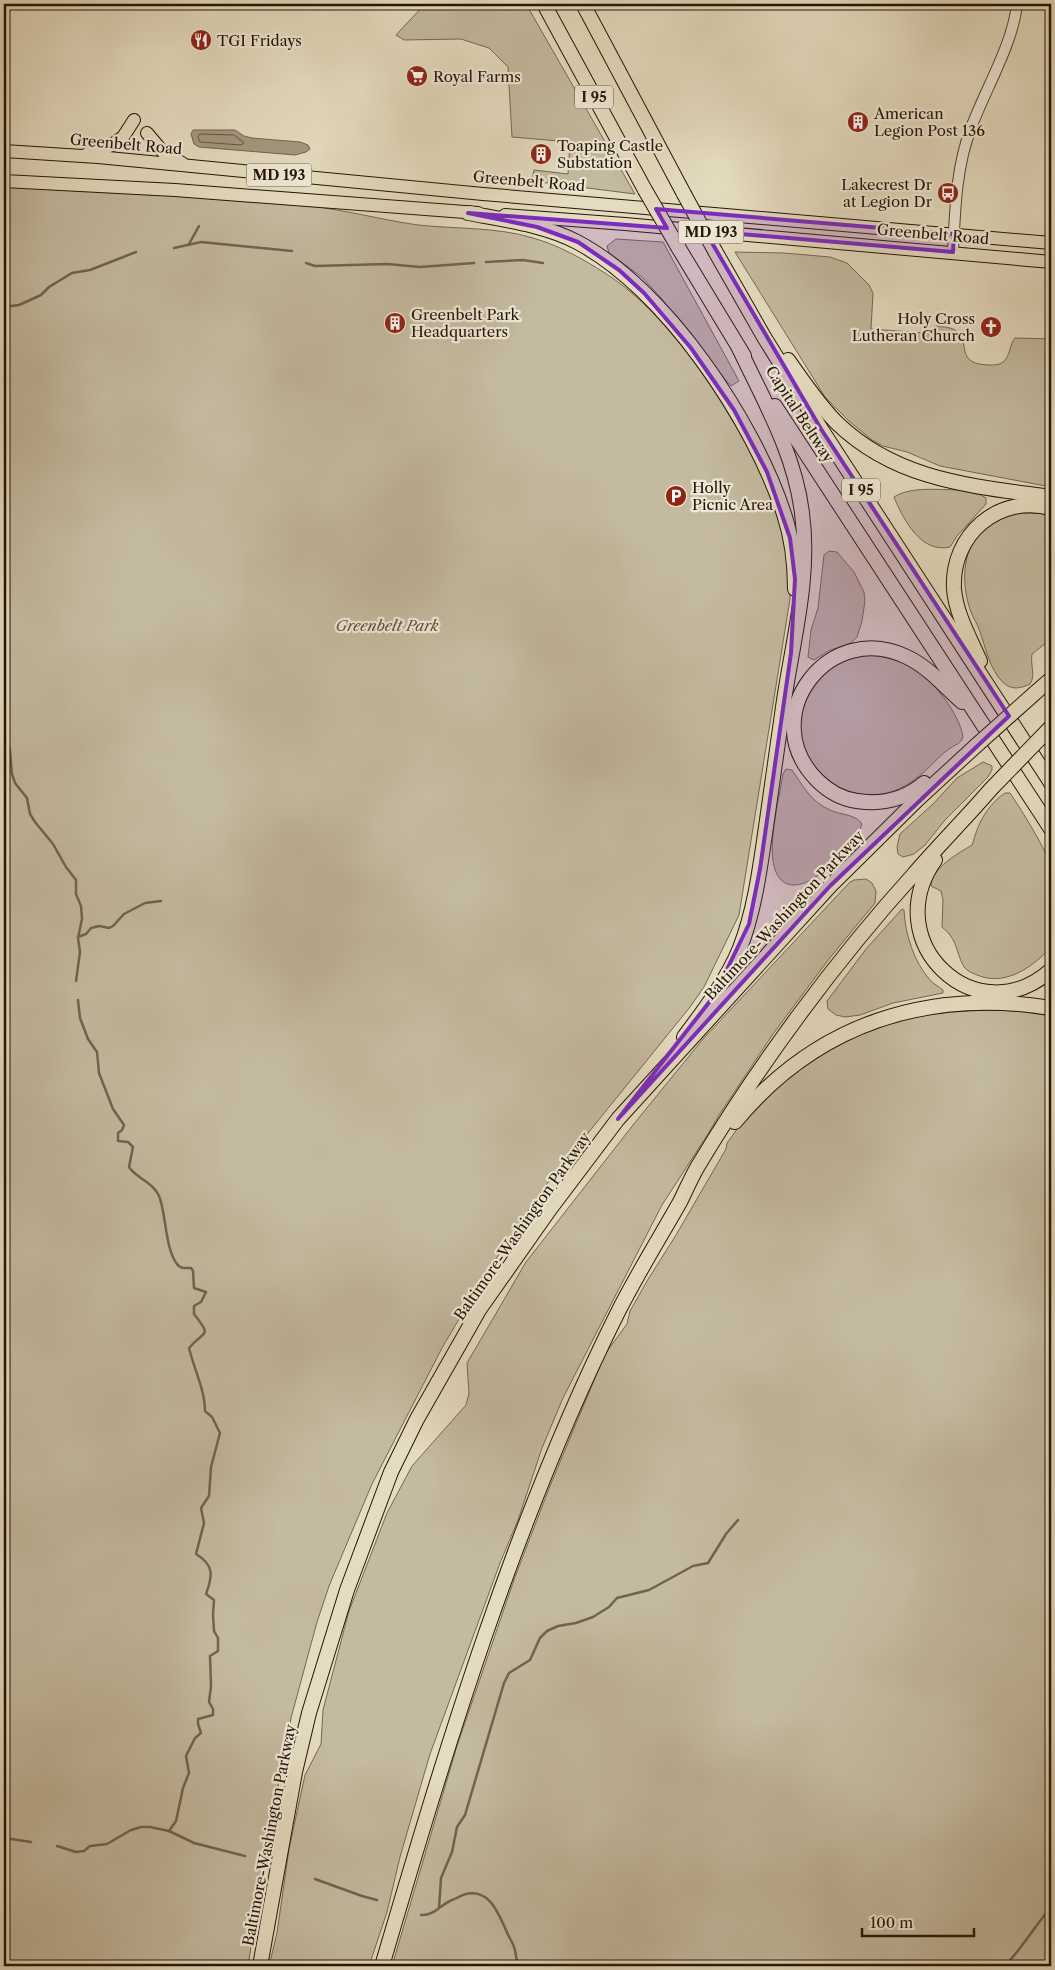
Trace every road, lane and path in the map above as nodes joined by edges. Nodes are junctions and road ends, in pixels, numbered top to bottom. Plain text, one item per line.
1 (544, 4) edge
2 (1017, 4) edge
3 (586, 8) edge
4 (134, 120) dead end
5 (147, 133) dead end
6 (4, 151) edge
7 (82, 156) junction
8 (187, 166) junction
9 (4, 181) edge
10 (468, 213) junction
11 (954, 234) junction
12 (1051, 243) edge
13 (953, 252) junction
14 (1051, 262) edge
15 (734, 285) junction
16 (739, 348) junction
17 (1051, 497) edge
18 (1051, 508) edge
19 (791, 653) junction
20 (1045, 684) edge
21 (993, 691) junction
22 (975, 713) junction
23 (1016, 728) junction
24 (1051, 728) edge
25 (979, 743) junction
26 (1051, 770) edge
27 (1051, 782) edge
28 (1023, 786) junction
29 (1051, 829) edge
30 (950, 836) junction
31 (1051, 842) edge
32 (1051, 970) edge
33 (1051, 1008) edge
34 (618, 1119) junction
35 (686, 1192) junction
36 (260, 1966) edge
37 (382, 1966) edge

1 - 16 highway, Capital Beltway / I 95, bridge
2 - 11 street
3 - 15 highway, Capital Beltway / I 95, bridge
4 - 7 main road
5 - 8 main road
6 - 7 main road, Greenbelt Road / MD 193
7 - 8 main road, Greenbelt Road / MD 193
8 - 11 main road, Greenbelt Road / MD 193
9 - 10 main road, Greenbelt Road / MD 193
10 - 13 main road, Greenbelt Road / MD 193
10 - 19 highway
11 - 12 main road, Greenbelt Road / MD 193
11 - 13 street
13 - 14 main road, Greenbelt Road / MD 193
15 - 17 highway
15 - 21 highway, Capital Beltway / I 95
16 - 19 highway
16 - 22 highway, Capital Beltway / I 95
18 - 21 highway
19 - 34 highway
20 - 25 highway, Baltimore-Washington Parkway, bridge
21 - 23 highway, Capital Beltway / I 95
22 - 25 highway
22 - 28 highway, Capital Beltway / I 95
23 - 26 highway
23 - 27 highway, Capital Beltway / I 95
24 - 30 highway, bridge
25 - 34 highway, Baltimore-Washington Parkway
28 - 29 highway, Capital Beltway / I 95
28 - 31 highway
30 - 32 highway
30 - 35 highway
33 - 35 highway
34 - 36 highway, Baltimore-Washington Parkway
35 - 37 highway

